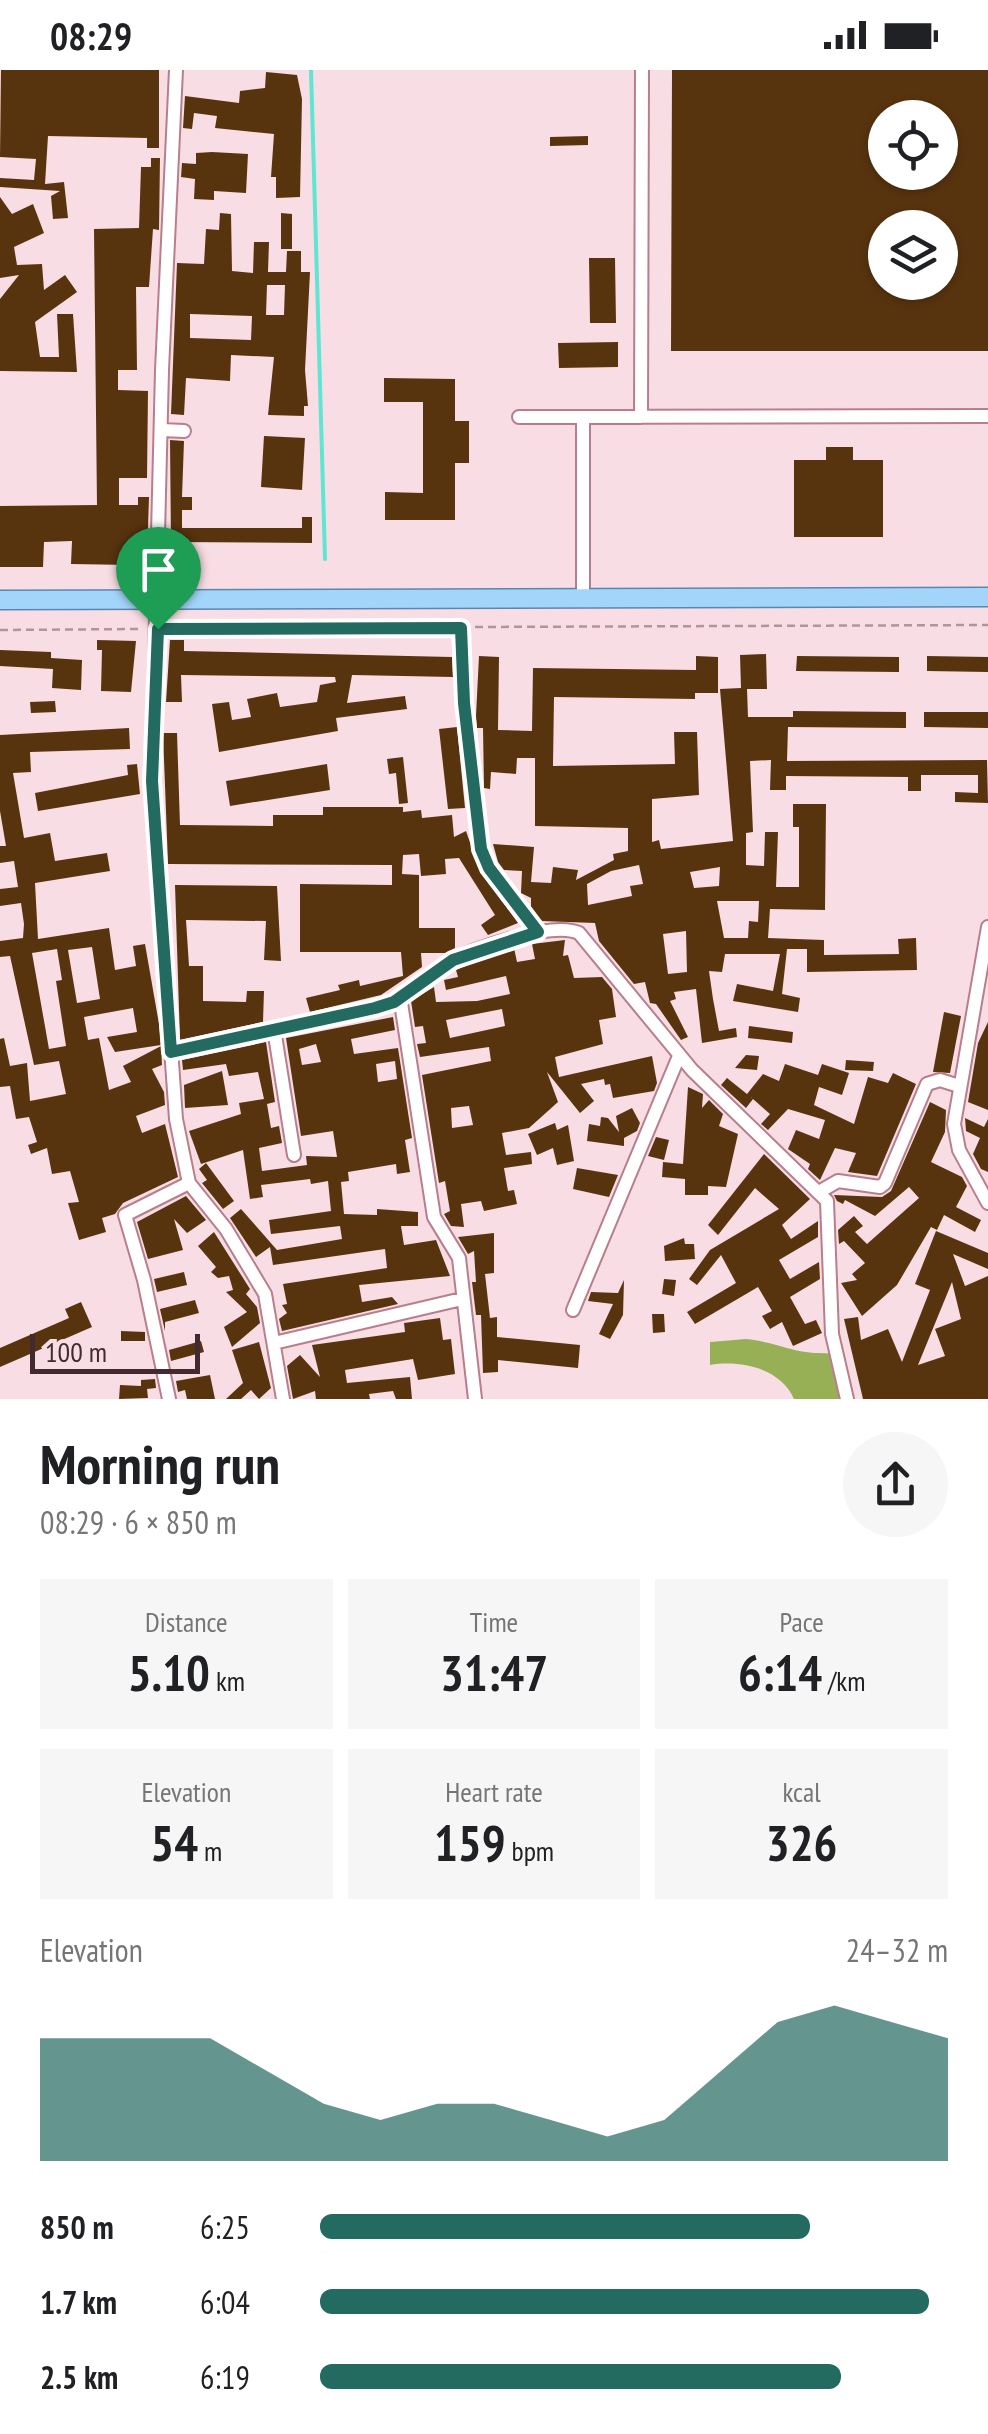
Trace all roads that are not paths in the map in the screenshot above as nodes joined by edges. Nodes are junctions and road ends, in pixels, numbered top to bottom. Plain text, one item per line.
1 (176, 70) edge
2 (642, 70) edge
3 (988, 416) edge
4 (518, 417) dead end
5 (583, 417) junction
6 (641, 417) junction
7 (162, 430) junction
8 (184, 431) dead end
9 (988, 597) edge
10 (0, 600) edge
11 (159, 600) junction
12 (582, 600) junction
13 (461, 628) road end
14 (988, 926) edge
15 (538, 932) junction
16 (394, 1002) junction
17 (274, 1029) junction
18 (171, 1052) junction
19 (679, 1056) junction
20 (959, 1086) junction
21 (294, 1155) dead end
22 (189, 1183) junction
23 (819, 1192) junction
24 (988, 1203) edge
25 (462, 1299) junction
26 (573, 1310) dead end
27 (274, 1343) junction
28 (170, 1399) edge
29 (283, 1399) edge
30 (475, 1399) edge
31 (847, 1399) edge

1 - 7 street
2 - 6 street
3 - 6 street
4 - 5 street
5 - 6 street
5 - 12 street
7 - 8 street
7 - 11 street
9 - 12 main road
10 - 11 main road
11 - 12 main road
11 - 18 street
13 - 15 street
14 - 20 street
15 - 16 street
15 - 19 street
16 - 17 street
16 - 25 street
17 - 18 street
17 - 21 street
18 - 22 street
19 - 23 street
19 - 26 street
20 - 23 street
20 - 24 street
22 - 27 street
22 - 28 street
23 - 31 street
25 - 27 street
25 - 30 street
27 - 29 street

